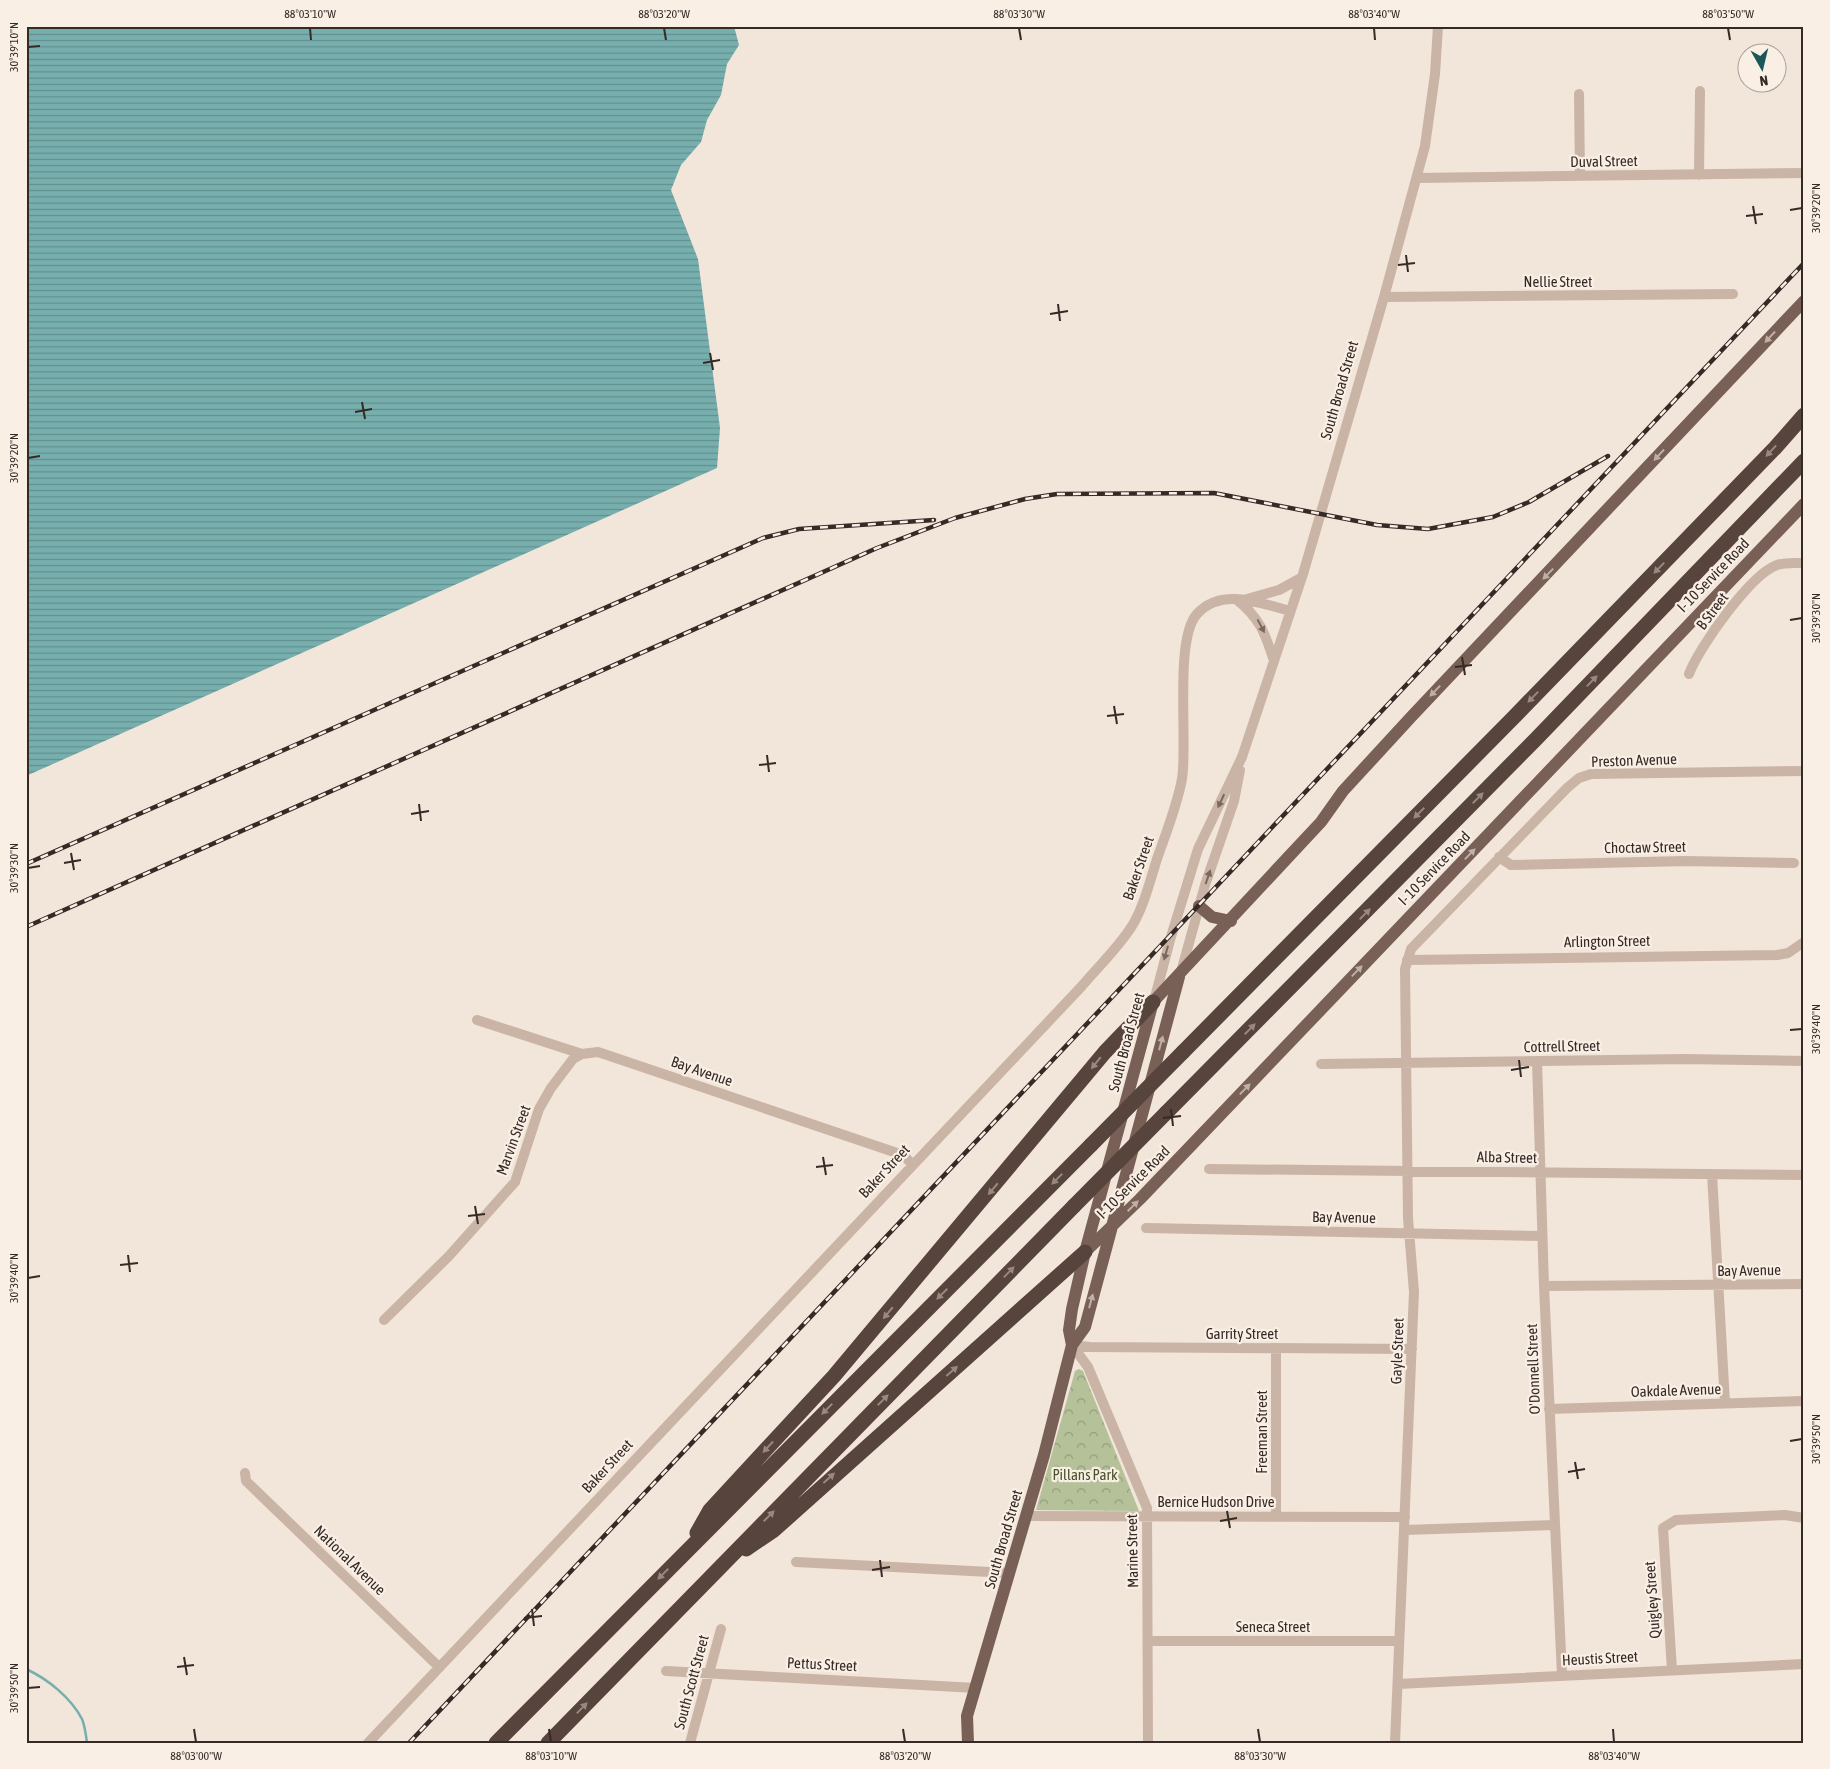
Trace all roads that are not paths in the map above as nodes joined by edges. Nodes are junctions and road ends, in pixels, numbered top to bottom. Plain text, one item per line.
1 (1438, 26) edge
2 (1700, 91) dead end
3 (1579, 94) dead end
4 (1804, 171) edge
5 (1700, 175) junction
6 (1580, 176) junction
7 (1417, 178) junction
8 (1733, 294) dead end
9 (1384, 297) junction
10 (1804, 301) edge
11 (1804, 415) edge
12 (1804, 461) edge
13 (1804, 504) edge
14 (1804, 563) edge
15 (1301, 578) junction
16 (1241, 599) junction
17 (1290, 611) junction
18 (1274, 662) junction
19 (1689, 674) dead end
20 (1242, 757) junction
21 (1804, 771) edge
22 (1499, 857) junction
23 (1794, 863) dead end
24 (1199, 906) junction
25 (1231, 921) junction
26 (1804, 942) edge
27 (1407, 960) junction
28 (1180, 974) junction
29 (1153, 1002) junction
30 (477, 1020) dead end
31 (582, 1054) junction
32 (1537, 1061) junction
33 (1804, 1061) edge
34 (1407, 1062) junction
35 (1321, 1064) dead end
36 (912, 1164) junction
37 (1209, 1169) dead end
38 (1407, 1171) junction
39 (1540, 1172) junction
40 (1712, 1174) junction
41 (1804, 1175) edge
42 (1111, 1227) junction
43 (1146, 1228) dead end
44 (1410, 1233) junction
45 (1542, 1236) junction
46 (1085, 1252) junction
47 (1804, 1284) edge
48 (1719, 1285) junction
49 (1544, 1286) junction
50 (384, 1320) dead end
51 (1072, 1345) junction
52 (1276, 1348) junction
53 (1412, 1349) junction
54 (1804, 1401) edge
55 (1725, 1404) junction
56 (1549, 1409) junction
57 (245, 1473) dead end
58 (1148, 1515) junction
59 (1027, 1516) junction
60 (1276, 1516) junction
61 (1405, 1517) junction
62 (1804, 1518) edge
63 (1555, 1526) junction
64 (1404, 1530) junction
65 (687, 1550) junction
66 (796, 1562) dead end
67 (1010, 1573) junction
68 (711, 1575) junction
69 (721, 1629) dead end
70 (1399, 1641) junction
71 (1148, 1642) junction
72 (1804, 1664) edge
73 (439, 1667) junction
74 (1672, 1670) junction
75 (666, 1671) dead end
76 (710, 1673) junction
77 (1562, 1675) junction
78 (1398, 1684) junction
79 (976, 1688) junction
80 (368, 1743) edge
81 (496, 1743) edge
82 (548, 1743) edge
83 (690, 1743) edge
84 (968, 1743) edge
85 (1148, 1743) edge
86 (1395, 1743) edge

1 - 7 street, South Broad Street
2 - 5 street
3 - 6 street
4 - 5 street, Duval Street
5 - 6 street, Duval Street
6 - 7 street, Duval Street
7 - 9 street, South Broad Street
8 - 9 street, Nellie Street
9 - 15 street, South Broad Street
10 -> 25 main road
11 -> 65 highway, bridge
68 -> 12 highway, bridge
42 -> 13 main road, I- 10 Service Road
14 - 19 street, B Street
15 - 16 street
15 - 17 street, South Broad Street
16 - 17 street, Baker Street
16 -> 18 street
16 - 36 street, Baker Street
17 - 18 street, South Broad Street
18 - 20 street, South Broad Street
24 -> 20 street, South Broad Street
20 -> 29 street, South Broad Street
21 - 22 street, Preston Avenue
22 - 23 street, Choctaw Street
22 - 27 street, Preston Avenue
24 - 25 main road
24 - 28 street, South Broad Street
25 - 28 main road
26 - 27 street, Arlington Street
27 - 34 street, Gayle Street
28 - 29 main road
42 -> 28 main road, South Broad Street
29 - 46 main road, South Broad Street
29 -> 65 highway
30 - 31 street, Bay Avenue
31 - 36 street, Bay Avenue
31 - 50 street, Marvin Street
32 - 33 street, Cottrell Street
32 - 34 street, Cottrell Street
32 - 39 street, O'Donnell Street
34 - 35 street, Cottrell Street
34 - 38 street, Gayle Street
36 - 73 street, Baker Street
37 - 38 street, Alba Street
38 - 39 street, Alba Street
38 - 44 street, Gayle Street
39 - 40 street, Alba Street
39 - 45 street, O'Donnell Street
40 - 41 street, Alba Street
40 - 48 street
42 - 46 main road, I- 10 Service Road
51 -> 42 main road, South Broad Street
43 - 44 street, Bay Avenue
44 - 45 street, Bay Avenue
44 - 53 street, Gayle Street
45 - 49 street, O'Donnell Street
46 - 51 main road, South Broad Street
68 -> 46 highway
47 - 48 street, Bay Avenue
48 - 49 street, Bay Avenue
48 - 55 street
49 - 56 street, O'Donnell Street
51 - 52 street, Garrity Street
51 - 58 street, Marine Street
51 - 59 main road, South Broad Street
52 - 53 street, Garrity Street
52 - 60 street, Freeman Street
53 - 61 street, Gayle Street
54 - 55 street, Oakdale Avenue
55 - 56 street, Oakdale Avenue
56 - 63 street, O'Donnell Street
57 - 73 street, National Avenue
58 - 59 street, Bernice Hudson Drive
58 - 60 street, Bernice Hudson Drive
58 - 71 street, Marine Street
59 - 67 main road, South Broad Street
60 - 61 street, Bernice Hudson Drive
61 - 64 street, Gayle Street
62 - 74 street, Quigley Street
63 - 64 street
63 - 77 street, O'Donnell Street
64 - 70 street, Gayle Street
65 -> 81 highway
66 - 67 street
67 - 79 main road, South Broad Street
82 -> 68 highway
69 - 76 street, South Scott Street
70 - 71 street, Seneca Street
70 - 78 street, Gayle Street
71 - 85 street, Marine Street
72 - 74 street, Heustis Street
73 - 80 street, Baker Street
74 - 77 street, Heustis Street
75 - 76 street, Pettus Street
76 - 79 street, Pettus Street
76 - 83 street, South Scott Street
77 - 78 street, Heustis Street
78 - 86 street, Gayle Street
79 - 84 main road, South Broad Street

